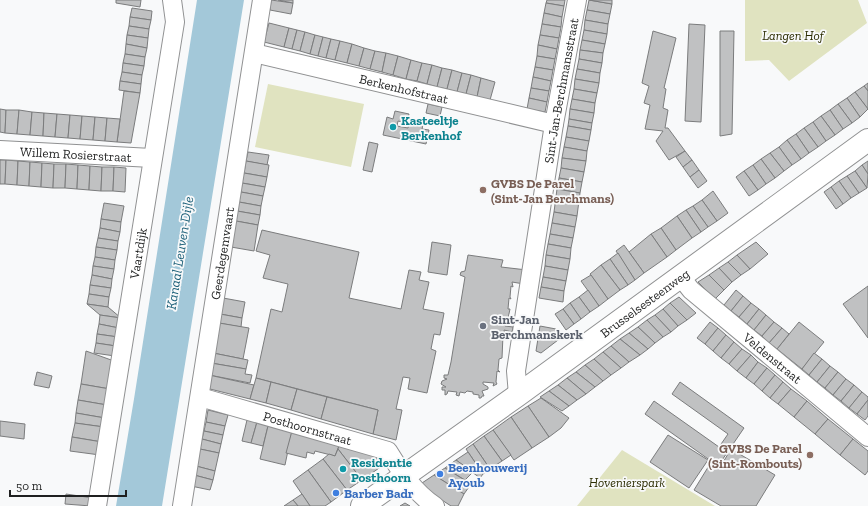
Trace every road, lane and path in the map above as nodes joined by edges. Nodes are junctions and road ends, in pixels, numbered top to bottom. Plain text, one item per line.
1 (172, 0) edge
2 (262, 0) edge
3 (577, 0) edge
4 (254, 53) junction
5 (554, 124) junction
6 (868, 140) edge
7 (0, 150) edge
8 (152, 158) junction
9 (680, 276) junction
10 (518, 395) junction
11 (200, 397) junction
12 (868, 437) edge
13 (403, 476) junction
14 (97, 506) edge
15 (182, 506) edge
16 (362, 506) edge
17 (435, 506) edge

1 - 8 street, Vaartdijk
2 - 4 street, Geerdegemvaart
3 - 5 street, Sint-Jan-Berchmansstraat
4 - 5 street, Berkenhofstraat
4 - 11 street, Geerdegemvaart
5 - 10 street, Sint-Jan-Berchmansstraat
6 - 9 street, Brusselsesteenweg
7 - 8 street, Willem Rosierstraat
8 - 14 street, Vaartdijk
9 - 10 street, Brusselsesteenweg
9 - 12 street, Veldenstraat
10 - 13 street, Brusselsesteenweg
11 - 13 street, Posthoornstraat
11 - 15 street, Geerdegemvaart
13 - 16 street, Brusselsesteenweg
13 - 17 street, Posthoornstraat

